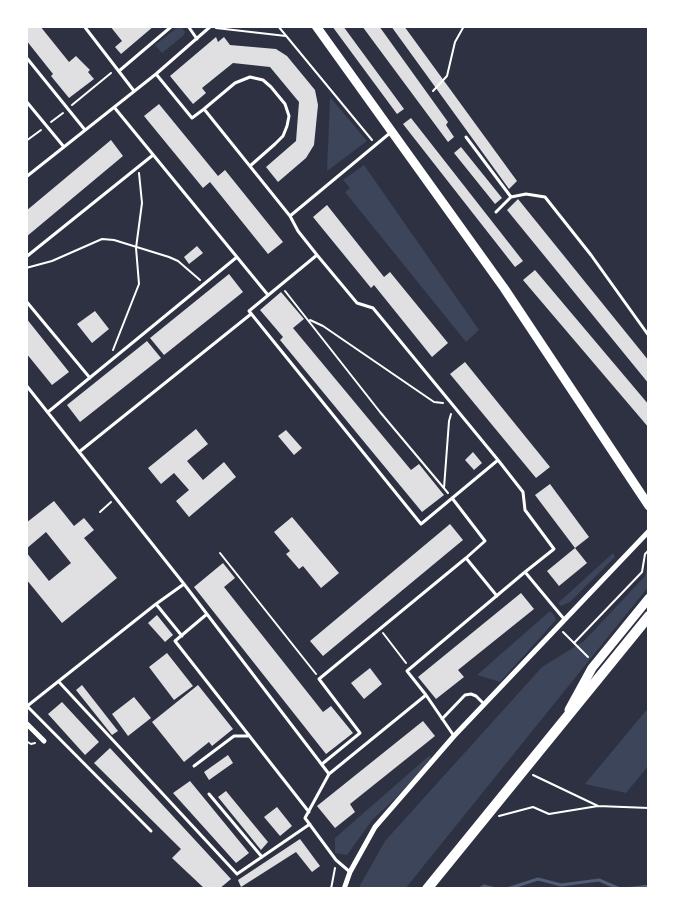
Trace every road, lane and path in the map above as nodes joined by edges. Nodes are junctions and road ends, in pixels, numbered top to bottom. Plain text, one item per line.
1 (172, 26) edge
2 (188, 26) edge
3 (278, 26) edge
4 (316, 26) edge
5 (464, 26) edge
6 (86, 27) edge
7 (211, 27) edge
8 (286, 36) junction
9 (197, 39) junction
10 (26, 57) edge
11 (118, 70) junction
12 (156, 74) junction
13 (134, 91) junction
14 (433, 91) dead end
15 (26, 101) edge
16 (114, 107) junction
17 (67, 109) junction
18 (204, 109) junction
19 (85, 130) junction
20 (392, 131) junction
21 (466, 137) dead end
22 (376, 145) junction
23 (64, 147) junction
24 (153, 155) junction
25 (250, 166) junction
26 (139, 167) junction
27 (26, 177) edge
28 (512, 197) junction
29 (496, 212) dead end
30 (290, 216) junction
31 (136, 248) junction
32 (317, 254) junction
33 (26, 257) edge
34 (237, 257) junction
35 (26, 268) edge
36 (204, 284) junction
37 (280, 285) junction
38 (268, 295) junction
39 (26, 301) edge
40 (251, 314) junction
41 (307, 319) junction
42 (649, 336) edge
43 (107, 364) junction
44 (90, 378) junction
45 (26, 385) edge
46 (454, 406) junction
47 (48, 412) junction
48 (79, 452) junction
49 (498, 460) junction
50 (444, 488) junction
51 (452, 498) junction
52 (112, 500) dead end
53 (649, 506) edge
54 (100, 512) dead end
55 (649, 531) edge
56 (649, 550) edge
57 (220, 552) dead end
58 (466, 558) junction
59 (525, 572) junction
60 (184, 584) junction
61 (497, 596) junction
62 (649, 598) edge
63 (156, 604) junction
64 (207, 614) junction
65 (649, 616) edge
66 (564, 619) junction
67 (557, 626) junction
68 (379, 629) junction
69 (182, 636) junction
70 (574, 643) junction
71 (590, 658) dead end
72 (410, 669) junction
73 (319, 679) junction
74 (59, 682) junction
75 (426, 695) junction
76 (484, 704) junction
77 (27, 707) edge
78 (564, 718) junction
79 (442, 719) junction
80 (26, 722) edge
81 (249, 736) junction
82 (454, 736) junction
83 (44, 741) dead end
84 (322, 764) junction
85 (194, 766) dead end
86 (522, 770) junction
87 (329, 774) junction
88 (209, 794) dead end
89 (598, 806) junction
90 (649, 808) edge
91 (308, 812) junction
92 (484, 818) junction
93 (310, 824) junction
94 (151, 831) dead end
95 (262, 857) junction
96 (336, 860) junction
97 (350, 872) junction
98 (331, 889) edge
99 (344, 889) edge
100 (426, 889) edge

1 - 11 lane
2 - 9 lane
3 - 8 path
4 - 20 main road
5 - 14 path
6 - 11 lane
7 - 8 path
7 - 9 lane
8 - 22 path
9 - 12 lane
10 - 17 lane
11 - 13 lane
11 - 17 path
12 - 13 lane
12 - 18 lane
13 - 16 lane
15 - 23 lane
16 - 19 lane
16 - 24 lane
17 - 19 lane
18 - 25 lane
18 - 25 lane
19 - 23 lane
20 - 22 lane
20 - 53 main road
21 - 28 lane
22 - 30 lane
23 - 27 lane
24 - 26 lane
24 - 34 lane
25 - 30 lane
26 - 31 path
26 - 33 lane
28 - 29 lane
28 - 42 lane
30 - 32 lane
31 - 35 path
31 - 36 path
31 - 43 path
32 - 37 lane
32 - 46 lane
34 - 36 lane
34 - 38 lane
36 - 43 lane
37 - 38 lane
37 - 41 path
38 - 40 lane
39 - 44 lane
40 - 48 lane
40 - 51 lane
41 - 46 path
41 - 50 path
43 - 44 lane
44 - 47 lane
45 - 47 lane
46 - 49 lane
46 - 50 path
47 - 48 lane
48 - 60 lane
49 - 51 lane
49 - 59 lane
50 - 51 path
51 - 58 lane
52 - 54 path
55 - 66 street
56 - 70 path
57 - 73 path
58 - 61 lane
58 - 68 lane
59 - 61 lane
59 - 66 lane
60 - 63 lane
60 - 64 lane
61 - 72 lane
62 - 78 main road
63 - 69 lane
63 - 74 lane
64 - 69 lane
64 - 84 lane
65 - 78 highway
66 - 67 street
67 - 70 path
67 - 76 street
68 - 72 path
68 - 73 lane
69 - 81 lane
70 - 71 path
72 - 75 lane
73 - 84 lane
74 - 77 lane
74 - 95 lane
75 - 79 lane
75 - 87 lane
76 - 79 lane
76 - 82 street
77 - 94 lane
78 - 86 highway
79 - 82 lane
80 - 83 street
81 - 85 lane
81 - 91 lane
82 - 97 street
84 - 87 lane
86 - 89 path
86 - 92 highway
87 - 91 lane
88 - 95 lane
89 - 90 path
89 - 92 path
91 - 93 lane
92 - 100 highway
93 - 95 lane
93 - 96 lane
96 - 97 lane
96 - 98 path
97 - 99 street

